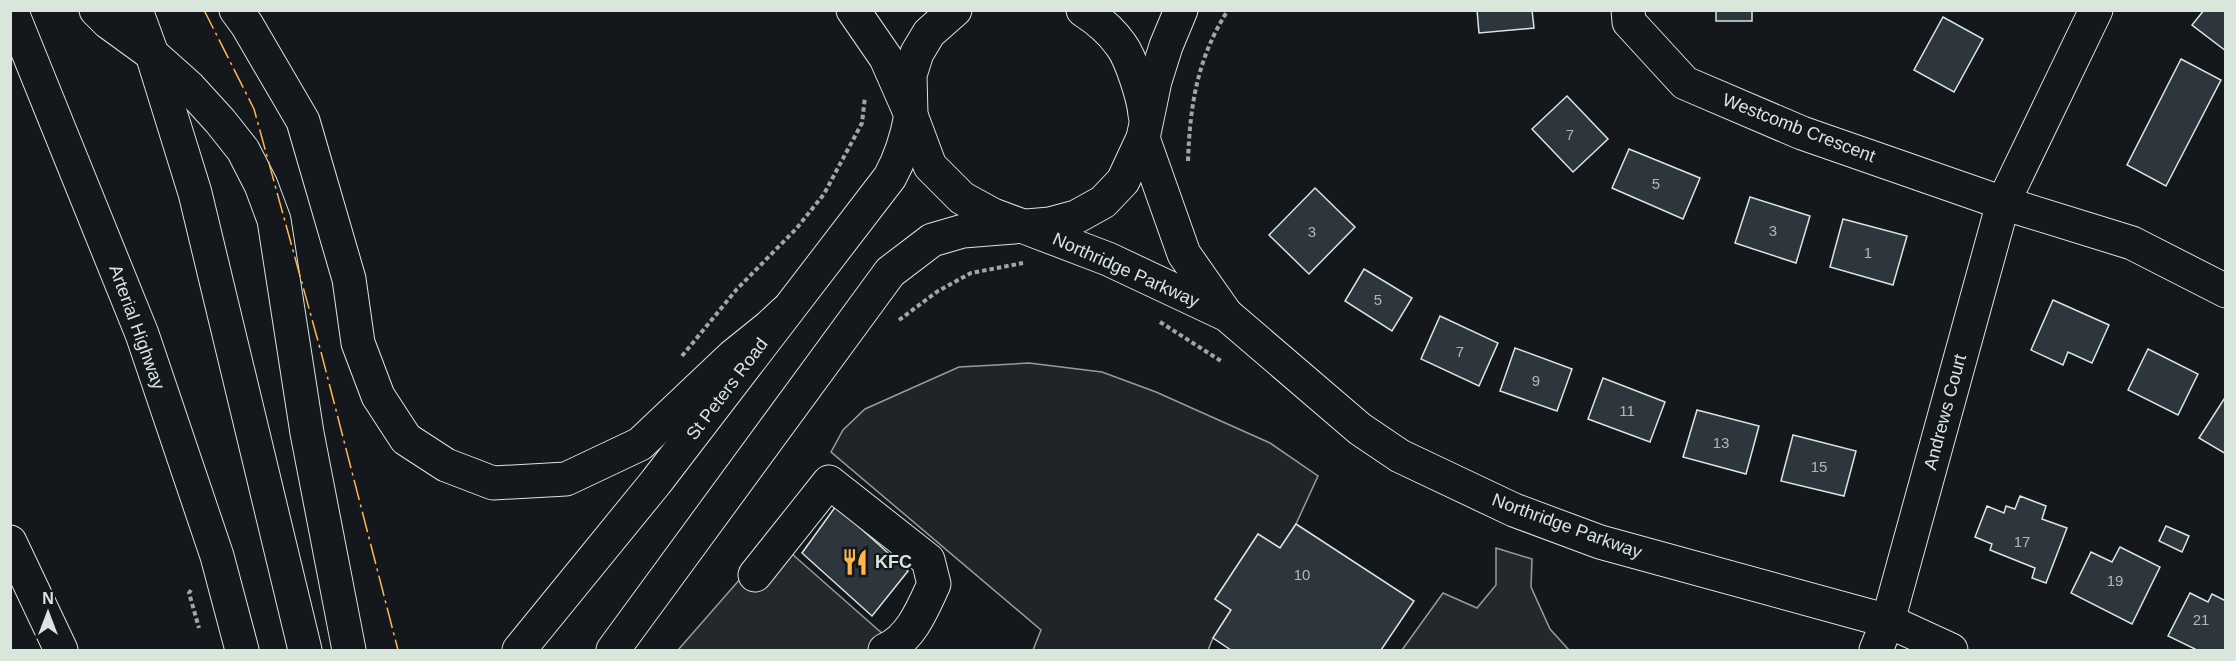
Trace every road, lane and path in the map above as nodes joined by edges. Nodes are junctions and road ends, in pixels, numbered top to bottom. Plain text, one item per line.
1 (12, 10) edge
2 (96, 10) edge
3 (136, 10) edge
4 (236, 10) edge
5 (853, 10) edge
6 (955, 10) edge
7 (1083, 10) edge
8 (1181, 10) edge
9 (1228, 10) edge
10 (1628, 10) edge
11 (2096, 10) edge
12 (152, 54) junction
13 (866, 93) dead end
14 (911, 115) junction
15 (1143, 138) junction
16 (1187, 166) dead end
17 (2003, 203) junction
18 (1024, 227) junction
19 (1031, 262) dead end
20 (934, 285) dead end
21 (2226, 291) edge
22 (785, 312) junction
23 (1227, 315) junction
24 (1155, 318) dead end
25 (1221, 361) dead end
26 (676, 364) dead end
27 (10, 542) edge
28 (755, 575) dead end
29 (1888, 621) junction
30 (61, 651) edge
31 (242, 651) edge
32 (305, 651) edge
33 (350, 651) edge
34 (519, 651) edge
35 (613, 651) edge
36 (885, 651) edge
37 (1876, 651) edge
38 (1951, 651) edge

1 - 31 main road, Arterial Highway
2 - 12 main road
3 - 12 main road
4 - 22 main road
5 - 14 main road, Northridge Parkway
6 - 14 main road
7 - 15 main road
8 - 15 main road
9 - 16 path
10 - 17 main road, Westcomb Crescent
11 - 17 main road, Andrews Court
12 - 32 main road
12 - 33 main road
13 - 26 path
14 - 18 main road, Northridge Parkway
14 - 22 main road, St Peters Road
15 - 18 main road
15 - 23 main road, Northridge Parkway
17 - 21 main road
17 - 29 main road, Andrews Court
18 - 23 main road, Northridge Parkway
18 - 35 main road
19 - 20 path
22 - 34 main road, St Peters Road
23 - 29 main road, Northridge Parkway
24 - 25 path
27 - 30 main road
28 - 36 main road
29 - 37 main road, Andrews Court
29 - 38 main road, Northridge Parkway

